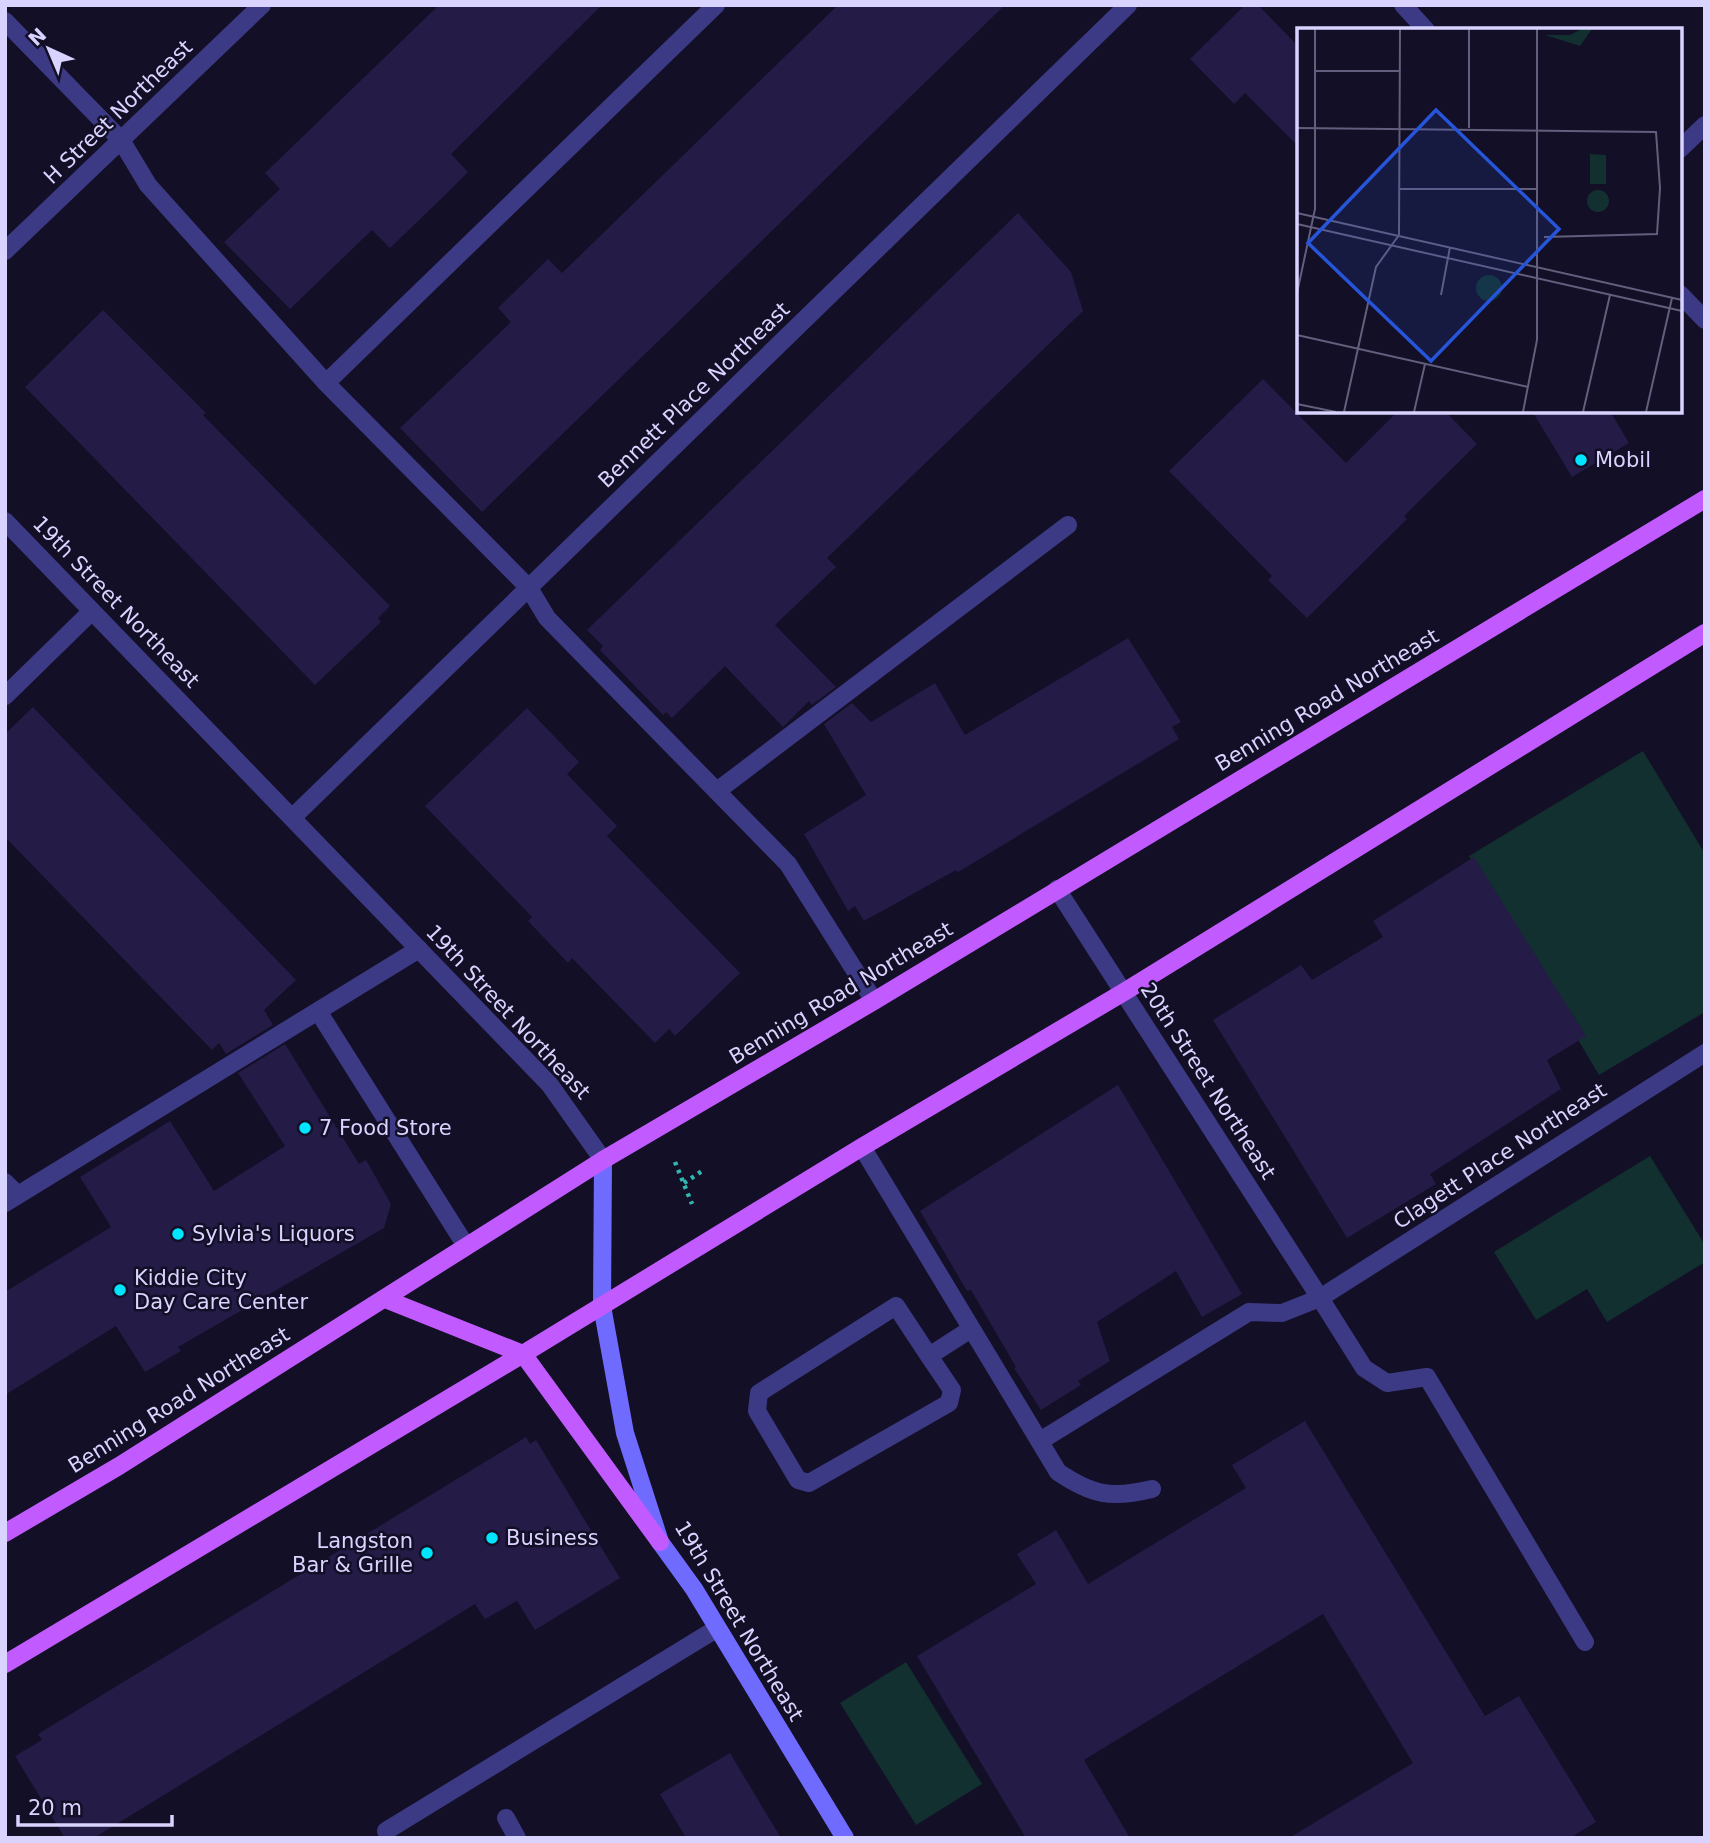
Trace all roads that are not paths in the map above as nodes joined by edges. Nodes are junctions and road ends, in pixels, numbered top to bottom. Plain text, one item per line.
1 (262, 5) edge
2 (716, 5) edge
3 (1128, 5) edge
4 (1402, 5) edge
5 (5, 21) edge
6 (1424, 28) edge
7 (1705, 125) edge
8 (121, 140) junction
9 (1682, 147) edge
10 (5, 251) edge
11 (1682, 297) edge
12 (1705, 320) edge
13 (326, 383) junction
14 (1705, 499) edge
15 (5, 521) edge
16 (1068, 525) dead end
17 (529, 588) junction
18 (92, 611) junction
19 (1705, 633) edge
20 (5, 696) edge
21 (717, 791) junction
22 (293, 817) junction
23 (1057, 889) junction
24 (419, 948) junction
25 (1124, 992) junction
26 (874, 1001) junction
27 (318, 1011) junction
28 (1705, 1053) edge
29 (862, 1147) junction
30 (603, 1160) junction
31 (9, 1193) edge
32 (466, 1246) junction
33 (1320, 1298) junction
34 (385, 1299) junction
35 (602, 1306) junction
36 (971, 1329) junction
37 (523, 1354) junction
38 (929, 1356) junction
39 (1040, 1441) junction
40 (1152, 1489) dead end
41 (5, 1533) edge
42 (660, 1542) junction
43 (716, 1629) junction
44 (1585, 1642) dead end
45 (5, 1664) edge
46 (506, 1818) dead end
47 (383, 1835) edge
48 (517, 1838) edge
49 (845, 1838) edge

1 - 8 street, H Street Northeast
2 - 13 street
3 - 17 street, Bennett Place Northeast
4 - 6 street
5 - 8 street
7 - 9 street
8 - 10 street, H Street Northeast
8 - 13 street
11 - 12 street
13 - 17 street
14 - 23 main road, Benning Road Northeast
15 - 18 street, 19th Street Northeast
16 - 21 street
17 - 21 street
17 - 22 street, Bennett Place Northeast
18 - 20 street
18 - 22 street, 19th Street Northeast
19 - 25 main road
21 - 26 street
22 - 24 street, 19th Street Northeast
23 - 25 street, 20th Street Northeast
23 - 26 main road, Benning Road Northeast
24 - 27 street
24 - 30 street, 19th Street Northeast
25 - 29 main road
25 - 33 street, 20th Street Northeast
26 - 30 main road, Benning Road Northeast
27 - 31 street
27 - 32 street
28 - 33 street, Clagett Place Northeast
29 - 35 main road
29 - 36 street
30 - 32 main road, Benning Road Northeast
30 - 35 main road, 19th Street Northeast
32 - 34 main road, Benning Road Northeast
33 - 39 street, Clagett Place Northeast
33 - 44 street, 20th Street Northeast
34 - 37 main road
34 - 41 main road, Benning Road Northeast
35 - 37 main road
35 - 42 main road, 19th Street Northeast
36 - 38 street
36 - 39 street
37 - 42 main road
37 - 45 main road
38 - 38 street
39 - 40 street
42 - 43 main road, 19th Street Northeast
43 - 47 street
43 - 49 main road, 19th Street Northeast
46 - 48 street

